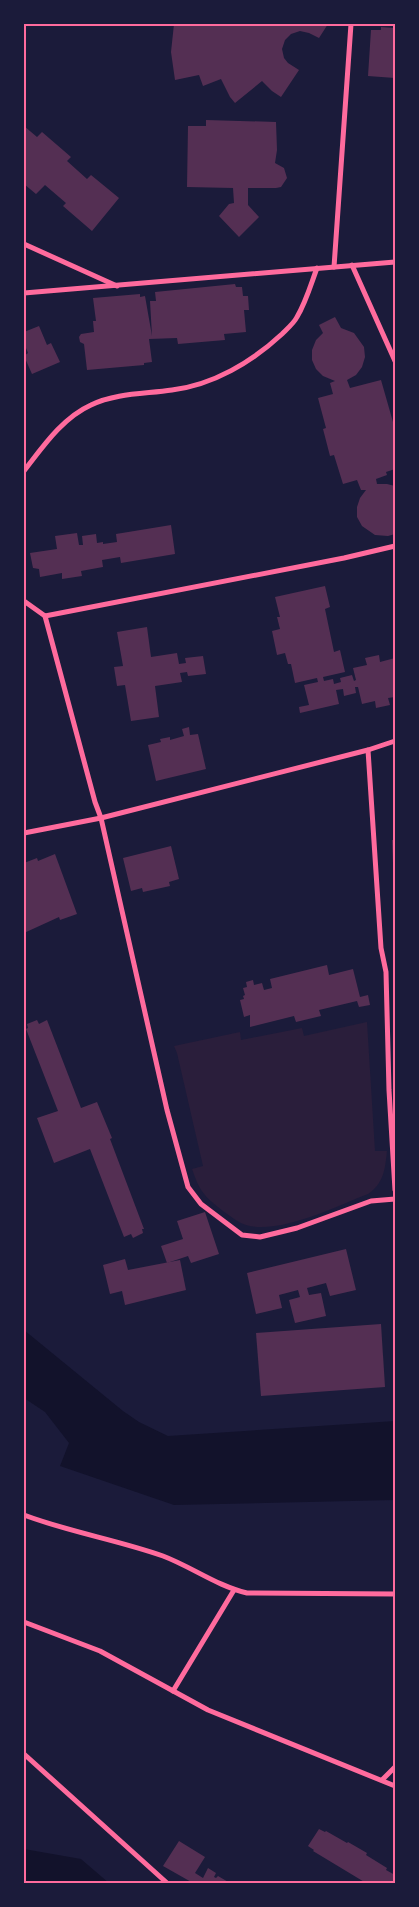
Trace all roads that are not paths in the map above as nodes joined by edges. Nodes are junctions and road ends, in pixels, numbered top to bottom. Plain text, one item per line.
1 (351, 24) edge
2 (24, 244) edge
3 (395, 262) edge
4 (352, 265) junction
5 (334, 267) junction
6 (317, 268) junction
7 (119, 287) junction
8 (24, 293) edge
9 (395, 362) edge
10 (24, 471) edge
11 (395, 546) edge
12 (24, 601) edge
13 (44, 616) junction
14 (395, 741) edge
15 (368, 750) junction
16 (101, 818) junction
17 (24, 833) edge
18 (395, 1190) edge
19 (395, 1199) edge
20 (24, 1515) edge
21 (234, 1590) junction
22 (395, 1594) edge
23 (24, 1622) edge
24 (173, 1691) junction
25 (24, 1754) edge
26 (395, 1766) edge
27 (382, 1780) junction
28 (395, 1786) edge
29 (167, 1883) edge

1 - 5 street
2 - 7 street
3 - 4 street
4 - 5 street
4 - 9 street
5 - 6 street
6 - 7 street
6 - 10 street
7 - 8 street
11 - 13 street
12 - 13 street
13 - 16 street
14 - 15 street
15 - 16 street
15 - 18 street
16 - 17 street
16 - 19 street
20 - 21 street
21 - 22 street
21 - 24 street
23 - 24 street
24 - 27 street
25 - 29 street
26 - 27 street
27 - 28 street

